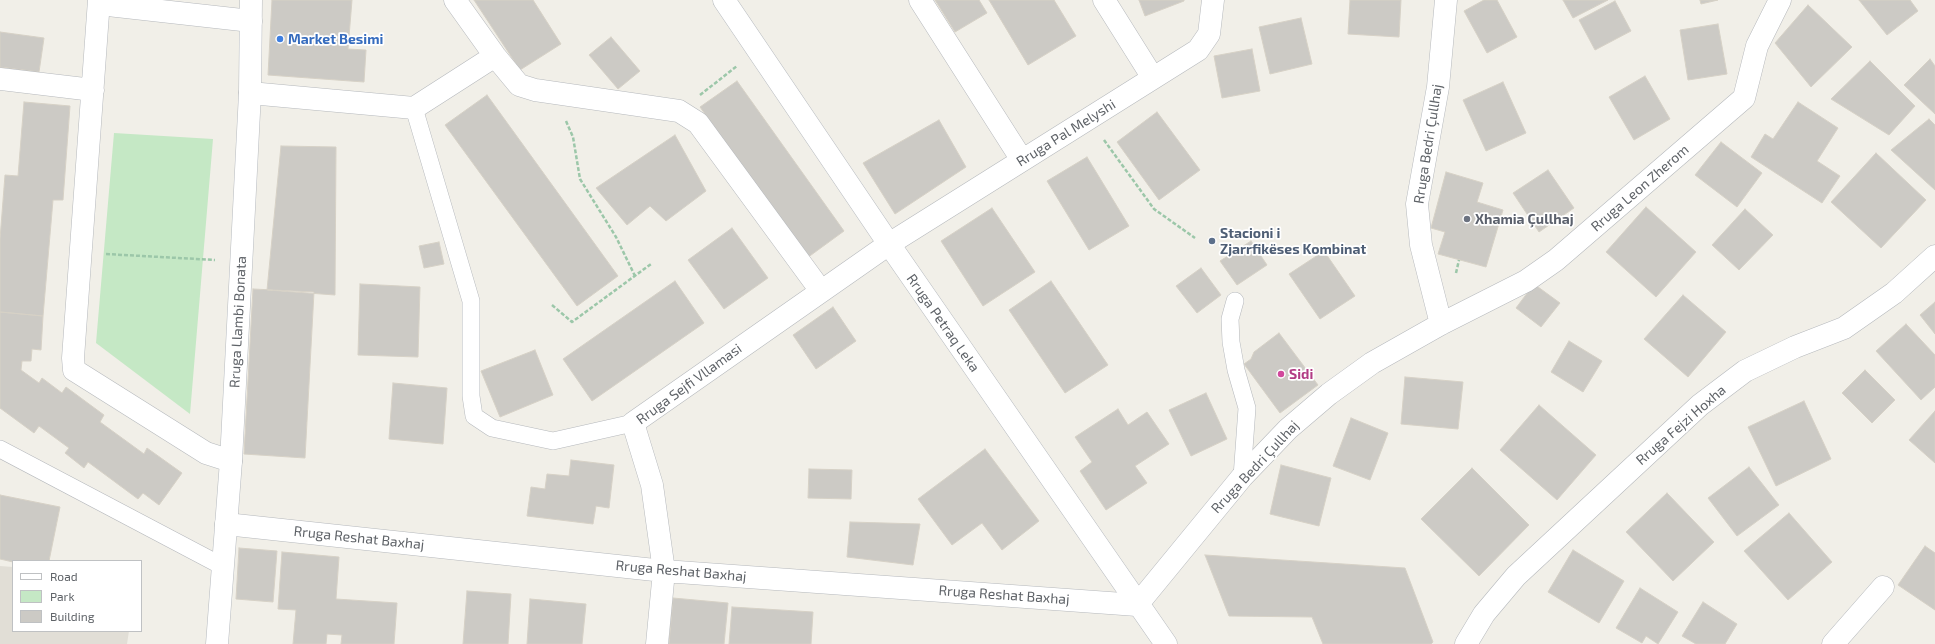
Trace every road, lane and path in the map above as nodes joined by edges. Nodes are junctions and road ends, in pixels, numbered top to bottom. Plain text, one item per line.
1 (455, 0) edge
2 (724, 0) edge
3 (920, 0) edge
4 (1104, 0) edge
5 (1213, 0) edge
6 (1446, 0) edge
7 (1780, 0) edge
8 (99, 2) edge
9 (251, 11) edge
10 (495, 56) junction
11 (731, 70) dead end
12 (1153, 78) junction
13 (0, 79) edge
14 (93, 90) junction
15 (250, 93) junction
16 (553, 93) junction
17 (414, 108) junction
18 (679, 111) junction
19 (1090, 118) junction
20 (1022, 160) junction
21 (1195, 238) dead end
22 (889, 244) junction
23 (80, 252) junction
24 (1935, 256) edge
25 (241, 262) junction
26 (651, 264) dead end
27 (635, 276) junction
28 (821, 291) junction
29 (1235, 301) dead end
30 (552, 305) dead end
31 (1441, 324) junction
32 (633, 422) junction
33 (0, 449) edge
34 (231, 461) junction
35 (1242, 477) junction
36 (226, 524) junction
37 (222, 566) junction
38 (664, 571) junction
39 (1883, 587) dead end
40 (1138, 605) junction
41 (217, 644) edge
42 (657, 644) edge
43 (1166, 644) edge
44 (1466, 644) edge
45 (1833, 644) edge

1 - 10 street
2 - 22 street, Rruga Petraq Leka
3 - 20 street
4 - 12 street
5 - 12 street, Rruga Pal Melyshi
6 - 31 street, Rruga Bedri Çullhaj
7 - 31 street, Rruga Leon Zherom
8 - 9 street
8 - 14 street
9 - 15 street, Rruga Llambi Bonata
10 - 16 street
10 - 17 street
11 - 18 path
12 - 19 street, Rruga Pal Melyshi
13 - 14 street
14 - 23 street
15 - 17 street
15 - 25 street, Rruga Llambi Bonata
16 - 18 street
16 - 27 path
17 - 32 lane
18 - 28 street
19 - 20 street, Rruga Pal Melyshi
19 - 21 path
20 - 22 street, Rruga Pal Melyshi
22 - 28 street, Rruga Sejfi Vllamasi
22 - 40 street, Rruga Petraq Leka
23 - 25 path
23 - 34 street
24 - 44 street, Rruga Fejzi Hoxha
25 - 34 street, Rruga Llambi Bonata
26 - 27 path
27 - 30 path
28 - 32 street, Rruga Sejfi Vllamasi
29 - 35 lane
31 - 35 street, Rruga Bedri Çullhaj
32 - 38 street, Rruga Sejfi Vllamasi
33 - 37 lane
34 - 36 street, Rruga Llambi Bonata
35 - 40 street, Rruga Bedri Çullhaj
36 - 37 street, Rruga Llambi Bonata
36 - 38 street, Rruga Reshat Baxhaj
37 - 41 street, Rruga Llambi Bonata
38 - 40 street, Rruga Reshat Baxhaj
38 - 42 street, Rruga Sejfi Vllamasi
39 - 45 street
40 - 43 street, Rruga Petraq Leka

